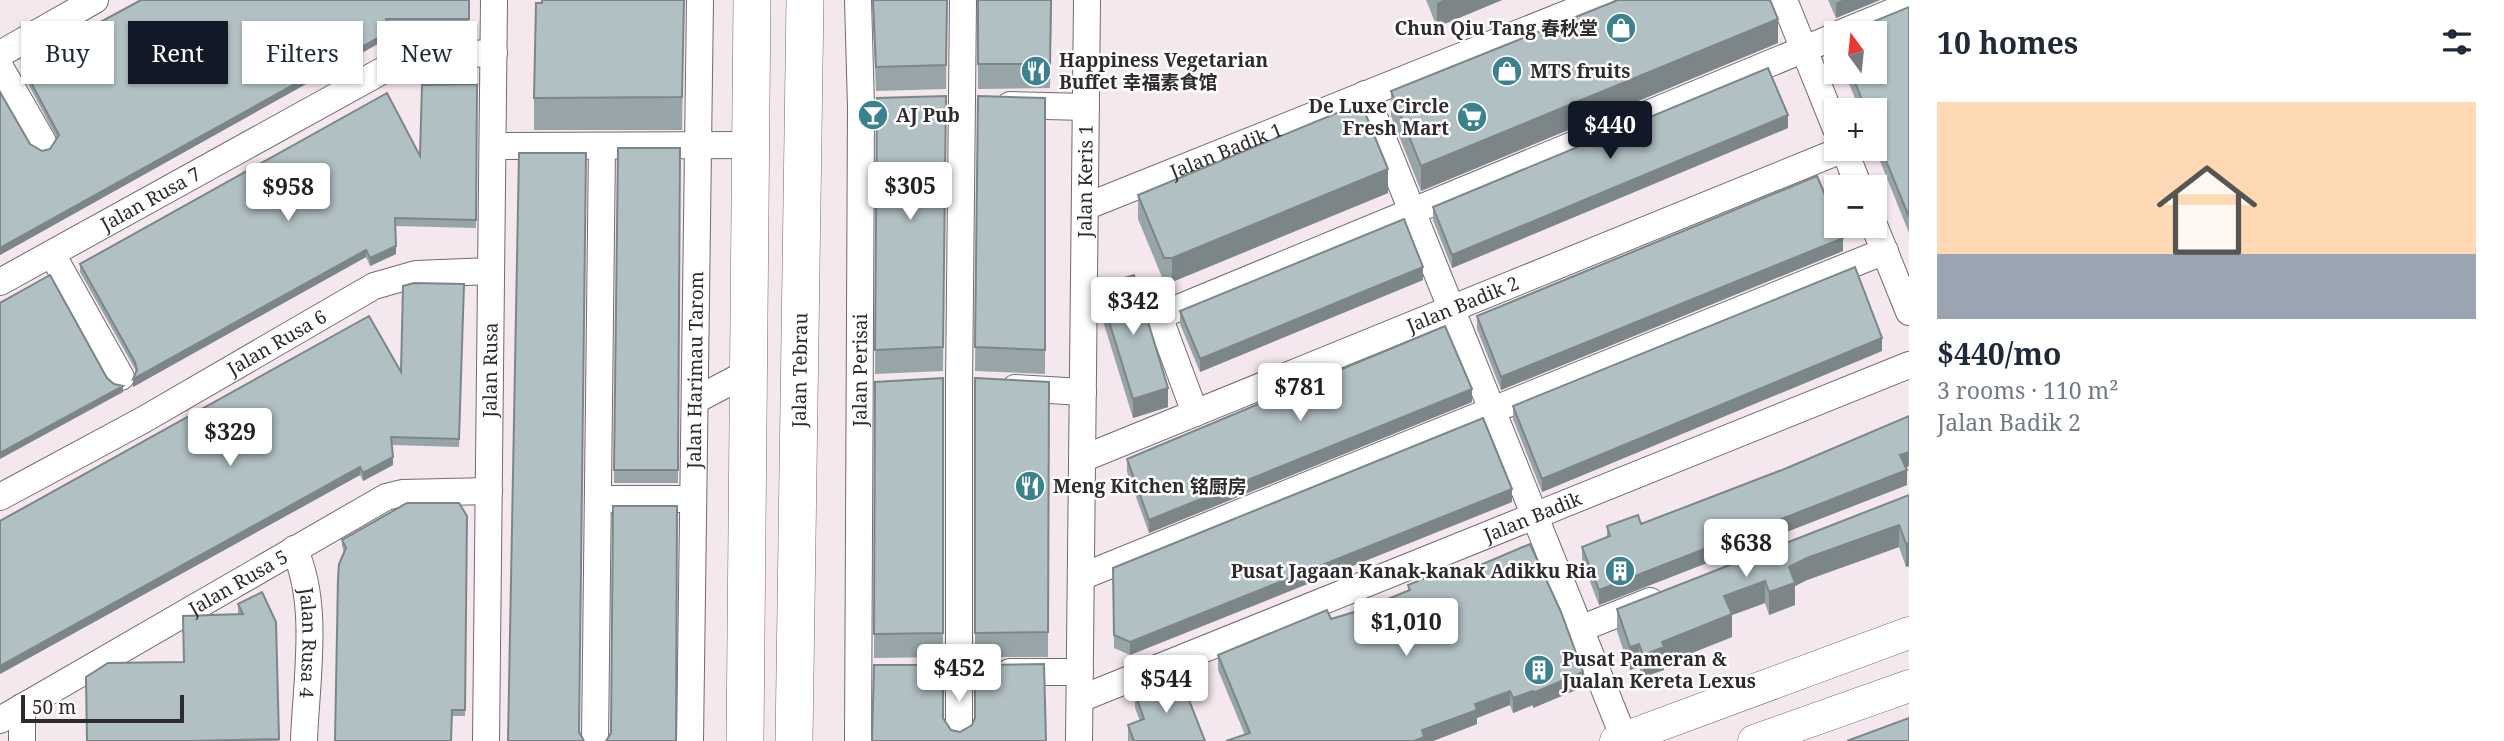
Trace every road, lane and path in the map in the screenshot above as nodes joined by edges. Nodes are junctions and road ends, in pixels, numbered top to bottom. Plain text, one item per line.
1 (59, 0) edge
2 (95, 0) edge
3 (494, 0) edge
4 (700, 0) edge
5 (752, 0) edge
6 (805, 0) edge
7 (858, 0) edge
8 (963, 0) edge
9 (1087, 0) edge
10 (1601, 0) edge
11 (1784, 0) edge
12 (1908, 9) edge
13 (1874, 21) edge
14 (0, 34) edge
15 (1824, 41) edge
16 (1803, 49) junction
17 (494, 52) junction
18 (0, 54) edge
19 (0, 67) edge
20 (1365, 94) junction
21 (1824, 100) edge
22 (951, 104) junction
23 (1086, 107) junction
24 (43, 142) dead end
25 (697, 145) junction
26 (750, 145) junction
27 (493, 146) junction
28 (601, 146) junction
29 (1824, 157) edge
30 (1085, 207) junction
31 (1412, 211) junction
32 (1880, 238) edge
33 (1885, 251) junction
34 (52, 254) junction
35 (491, 271) junction
36 (0, 282) edge
37 (1452, 309) junction
38 (1909, 312) edge
39 (1909, 365) edge
40 (749, 372) junction
41 (121, 377) dead end
42 (946, 386) junction
43 (1083, 392) junction
44 (696, 400) junction
45 (1492, 411) junction
46 (1195, 413) junction
47 (1082, 459) junction
48 (489, 491) junction
49 (0, 497) edge
50 (598, 499) junction
51 (693, 499) junction
52 (1535, 517) junction
53 (294, 549) junction
54 (1081, 577) junction
55 (1669, 594) edge
56 (1580, 629) junction
57 (1909, 633) edge
58 (945, 672) junction
59 (1080, 672) junction
60 (1909, 686) edge
61 (1080, 699) junction
62 (11, 713) edge
63 (1620, 740) edge
64 (22, 741) edge
65 (304, 741) edge
66 (486, 741) edge
67 (595, 741) edge
68 (690, 741) edge
69 (745, 741) edge
70 (794, 741) edge
71 (858, 741) edge
72 (959, 741) edge
73 (1079, 741) edge
74 (1754, 741) edge

1 - 14 street
2 - 18 street
3 - 17 street, Jalan Rusa
4 - 25 street, Jalan Harimau Tarom
5 - 26 highway
6 - 70 highway, Jalan Tebrau
7 - 71 street, Jalan Perisai
8 - 22 street
9 - 23 street, Jalan Keris 1
10 - 20 street, Jalan Badik 1
11 - 16 street
12 - 13 street
15 - 16 street
16 - 21 street
16 - 31 street
17 - 27 street, Jalan Rusa
17 - 34 street, Jalan Rusa 7
19 - 24 street
20 - 30 street, Jalan Badik 1
20 - 31 street
22 - 23 street
22 - 42 street
23 - 30 street, Jalan Keris 1
25 - 26 street
25 - 28 street
25 - 44 street, Jalan Harimau Tarom
26 - 40 highway
27 - 28 street
27 - 35 street, Jalan Rusa
28 - 50 street
29 - 37 street, Jalan Badik 2
30 - 43 street, Jalan Keris 1
31 - 37 street
31 - 46 street
32 - 33 street
33 - 38 street
33 - 45 street
34 - 36 street, Jalan Rusa 7
34 - 41 street
35 - 48 street, Jalan Rusa
35 - 49 street, Jalan Rusa 6
37 - 45 street
37 - 46 street, Jalan Badik 2
39 - 52 street, Jalan Badik
40 - 44 street
40 - 69 highway
42 - 43 street
42 - 58 street
43 - 47 street, Jalan Keris 1
44 - 51 street, Jalan Harimau Tarom
45 - 52 street
45 - 54 street
46 - 47 street, Jalan Badik 2
47 - 54 street, Jalan Keris 1
48 - 53 street, Jalan Rusa 5
48 - 66 street, Jalan Rusa
50 - 51 street
50 - 67 street
51 - 68 street, Jalan Harimau Tarom
52 - 56 street
52 - 61 street, Jalan Badik
53 - 62 street, Jalan Rusa 5
53 - 65 street, Jalan Rusa 4
54 - 59 street, Jalan Keris 1
55 - 56 street
56 - 63 street
57 - 63 main road
58 - 59 street
58 - 72 street
59 - 61 street, Jalan Keris 1
60 - 74 main road
61 - 73 street, Jalan Keris 1
62 - 64 street

